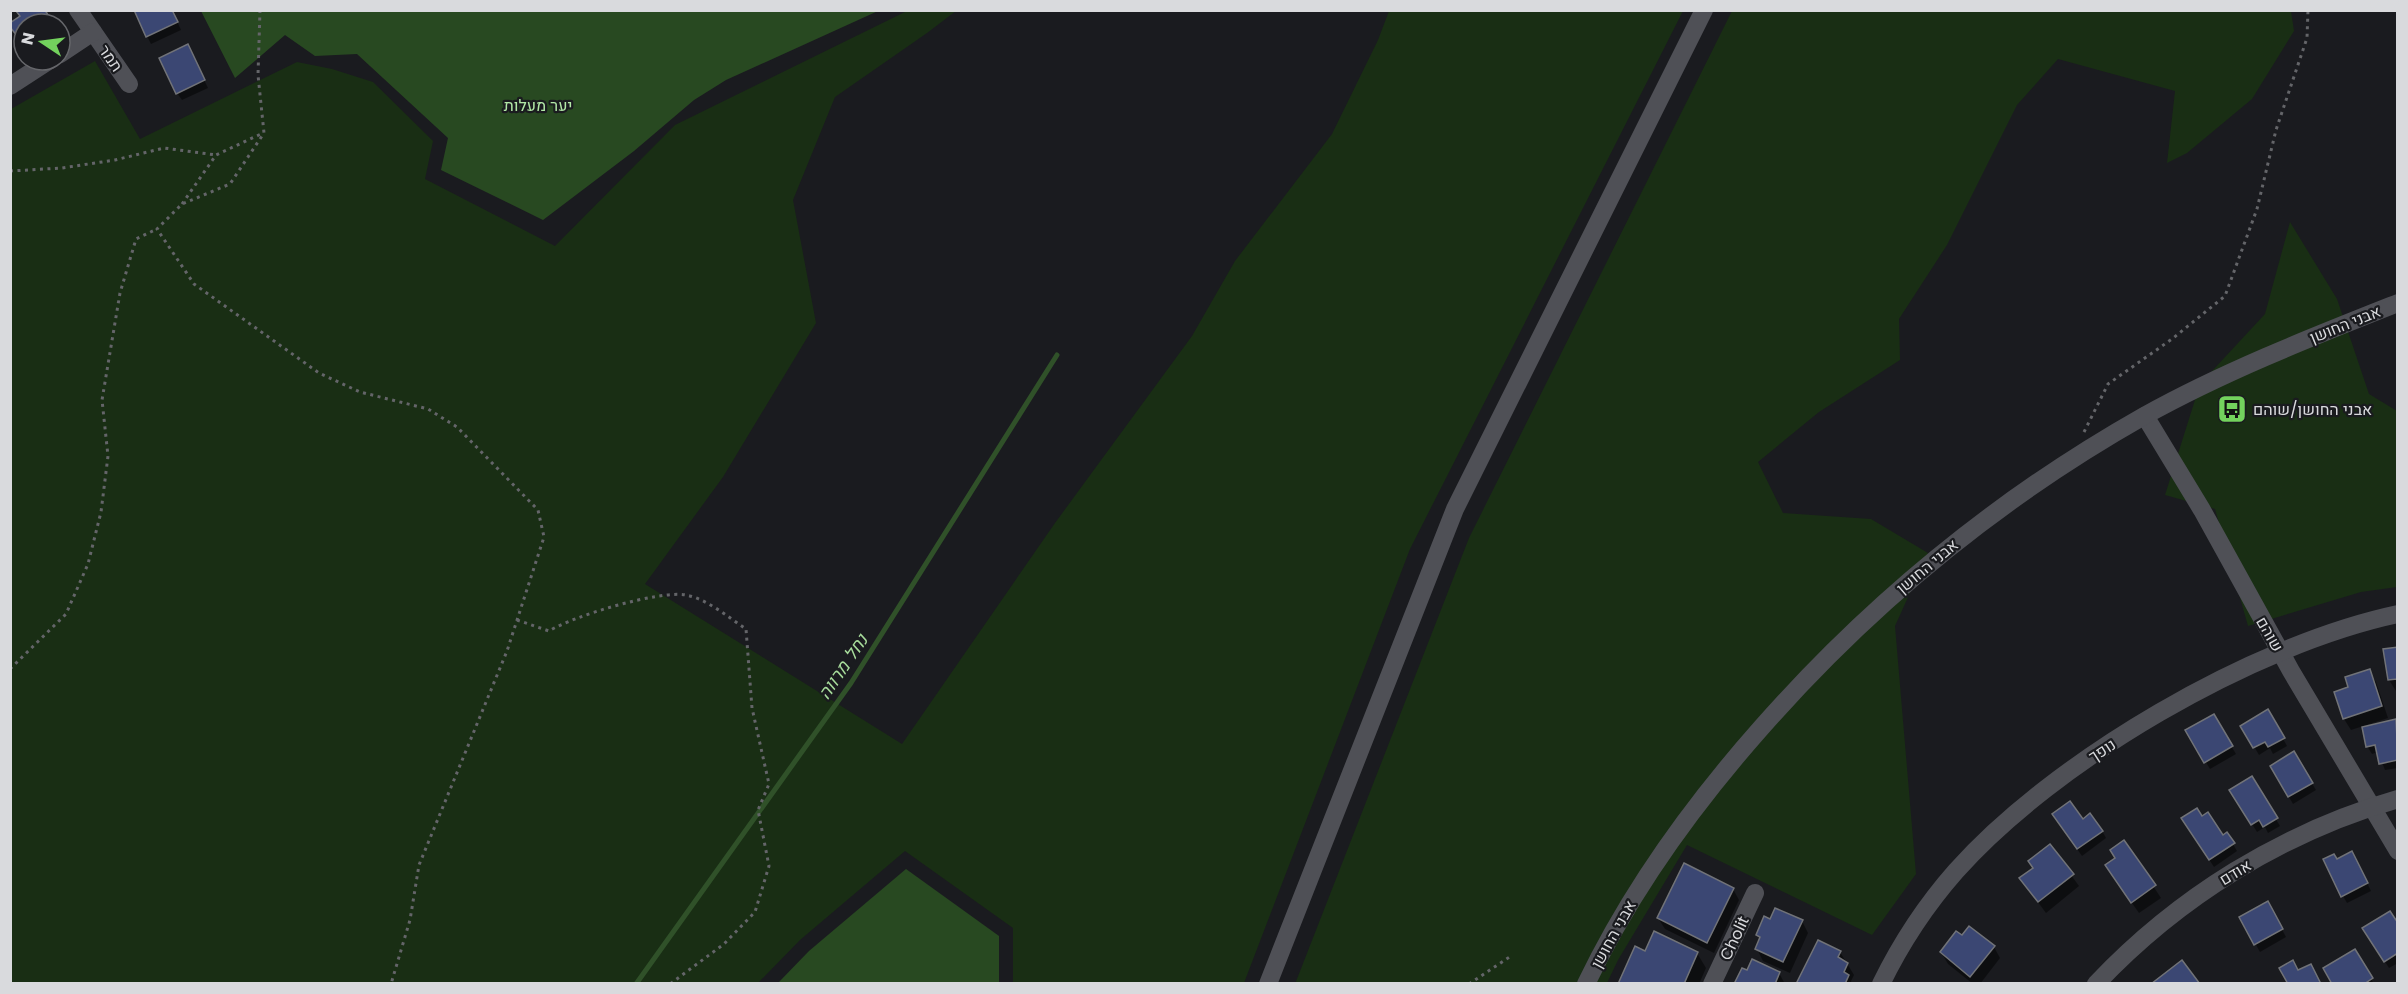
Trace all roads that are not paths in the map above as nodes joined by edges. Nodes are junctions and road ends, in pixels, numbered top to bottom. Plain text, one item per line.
1 (78, 10) edge
2 (1704, 10) edge
3 (93, 32) junction
4 (72, 46) edge
5 (32, 72) edge
6 (129, 84) dead end
7 (10, 86) edge
8 (2397, 303) edge
9 (2145, 416) junction
10 (2397, 614) edge
11 (2280, 652) junction
12 (2397, 799) edge
13 (2371, 806) junction
14 (2397, 851) edge
15 (1755, 893) dead end
16 (1268, 984) edge
17 (1586, 984) edge
18 (1713, 984) edge
19 (1881, 984) edge
20 (2096, 984) edge

1 - 3 street, תמר
2 - 16 street
3 - 4 street, תמר
3 - 6 street, תמר
5 - 7 street
8 - 9 street, אבני החושן
9 - 11 street, שוהם
9 - 17 street, אבני החושן
10 - 11 street, נופך
11 - 13 street, שוהם
11 - 19 street, נופך
12 - 13 street, אודם
13 - 14 street, שוהם
13 - 20 street, אודם
15 - 18 street, Cholit

